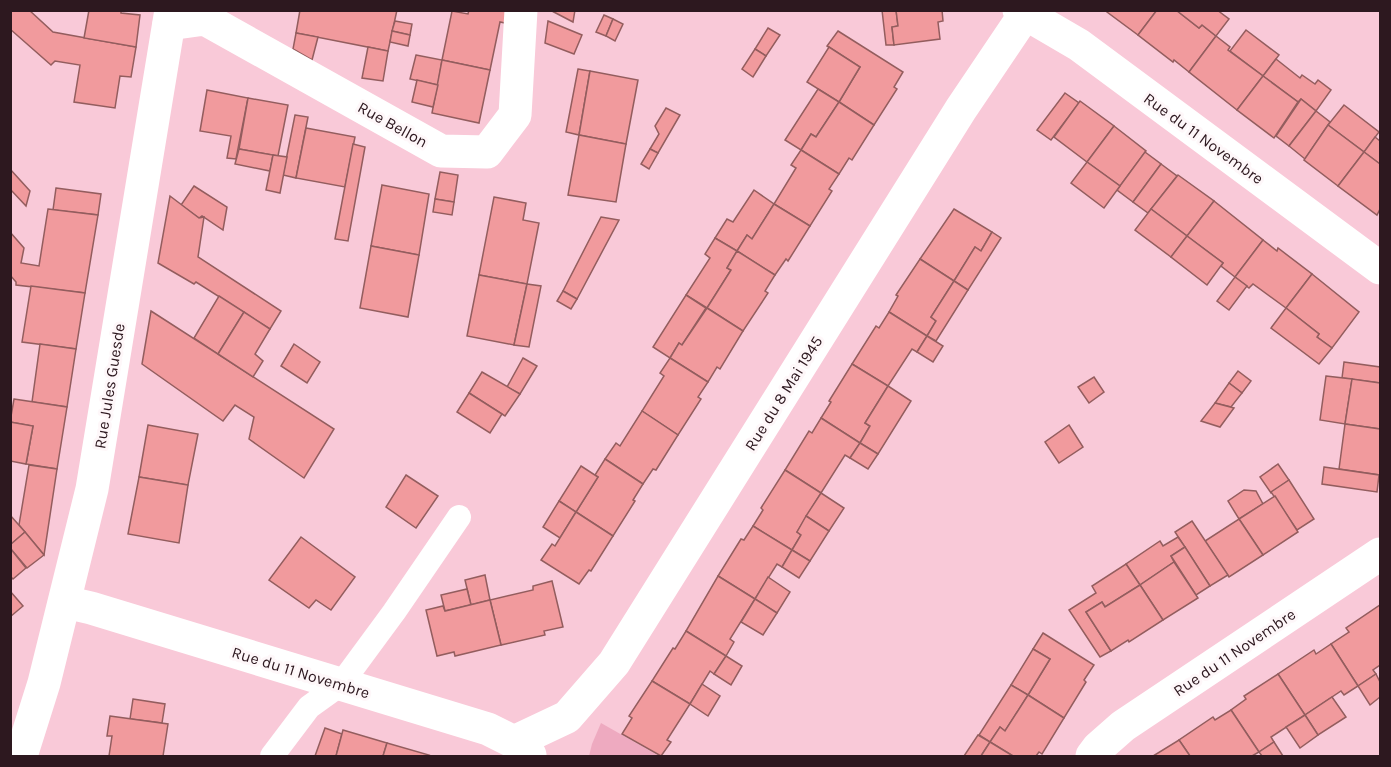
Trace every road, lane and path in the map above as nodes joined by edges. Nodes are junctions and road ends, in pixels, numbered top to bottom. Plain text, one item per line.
1 (520, 10) edge
2 (1022, 12) edge
3 (170, 17) edge
4 (1380, 268) edge
5 (459, 517) dead end
6 (1380, 554) edge
7 (65, 602) junction
8 (341, 684) junction
9 (522, 749) edge
10 (21, 756) edge
11 (272, 756) edge
12 (1092, 756) edge

1 - 3 street, Rue Bellon
2 - 4 street, Rue du 11 Novembre
2 - 9 street, Rue du 8 Mai 1945
3 - 7 street, Rue Jules Guesde
5 - 8 lane
6 - 12 street, Rue du 11 Novembre
7 - 8 street, Rue du 11 Novembre
7 - 10 street, Rue Jules Guesde
8 - 9 street, Rue du 11 Novembre
8 - 11 lane

